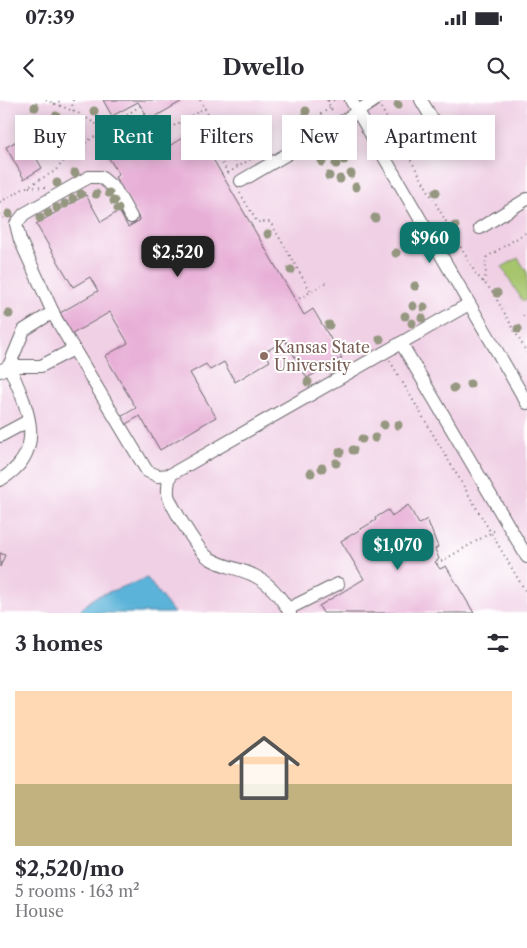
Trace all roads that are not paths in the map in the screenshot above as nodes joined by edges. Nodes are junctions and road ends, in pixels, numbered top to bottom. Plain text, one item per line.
1 (421, 100) edge
2 (377, 102) edge
3 (354, 106) edge
4 (430, 115) edge
5 (236, 182) road end
6 (527, 199) edge
7 (131, 217) dead end
8 (480, 228) dead end
9 (470, 304) junction
10 (52, 312) junction
11 (401, 343) junction
12 (74, 349) junction
13 (4, 368) edge
14 (527, 403) edge
15 (28, 421) junction
16 (0, 436) edge
17 (170, 475) junction
18 (0, 480) edge
19 (527, 557) edge
20 (338, 584) dead end
21 (289, 611) edge

1 - 4 street
2 - 3 street
3 - 5 street
3 - 9 street
6 - 8 street
7 - 10 street
9 - 11 street
9 - 14 street
10 - 12 street
10 - 13 street
11 - 17 street
11 - 19 street
12 - 13 street
12 - 17 street
13 - 15 street
15 - 16 street
15 - 18 street
17 - 21 street
20 - 21 street

